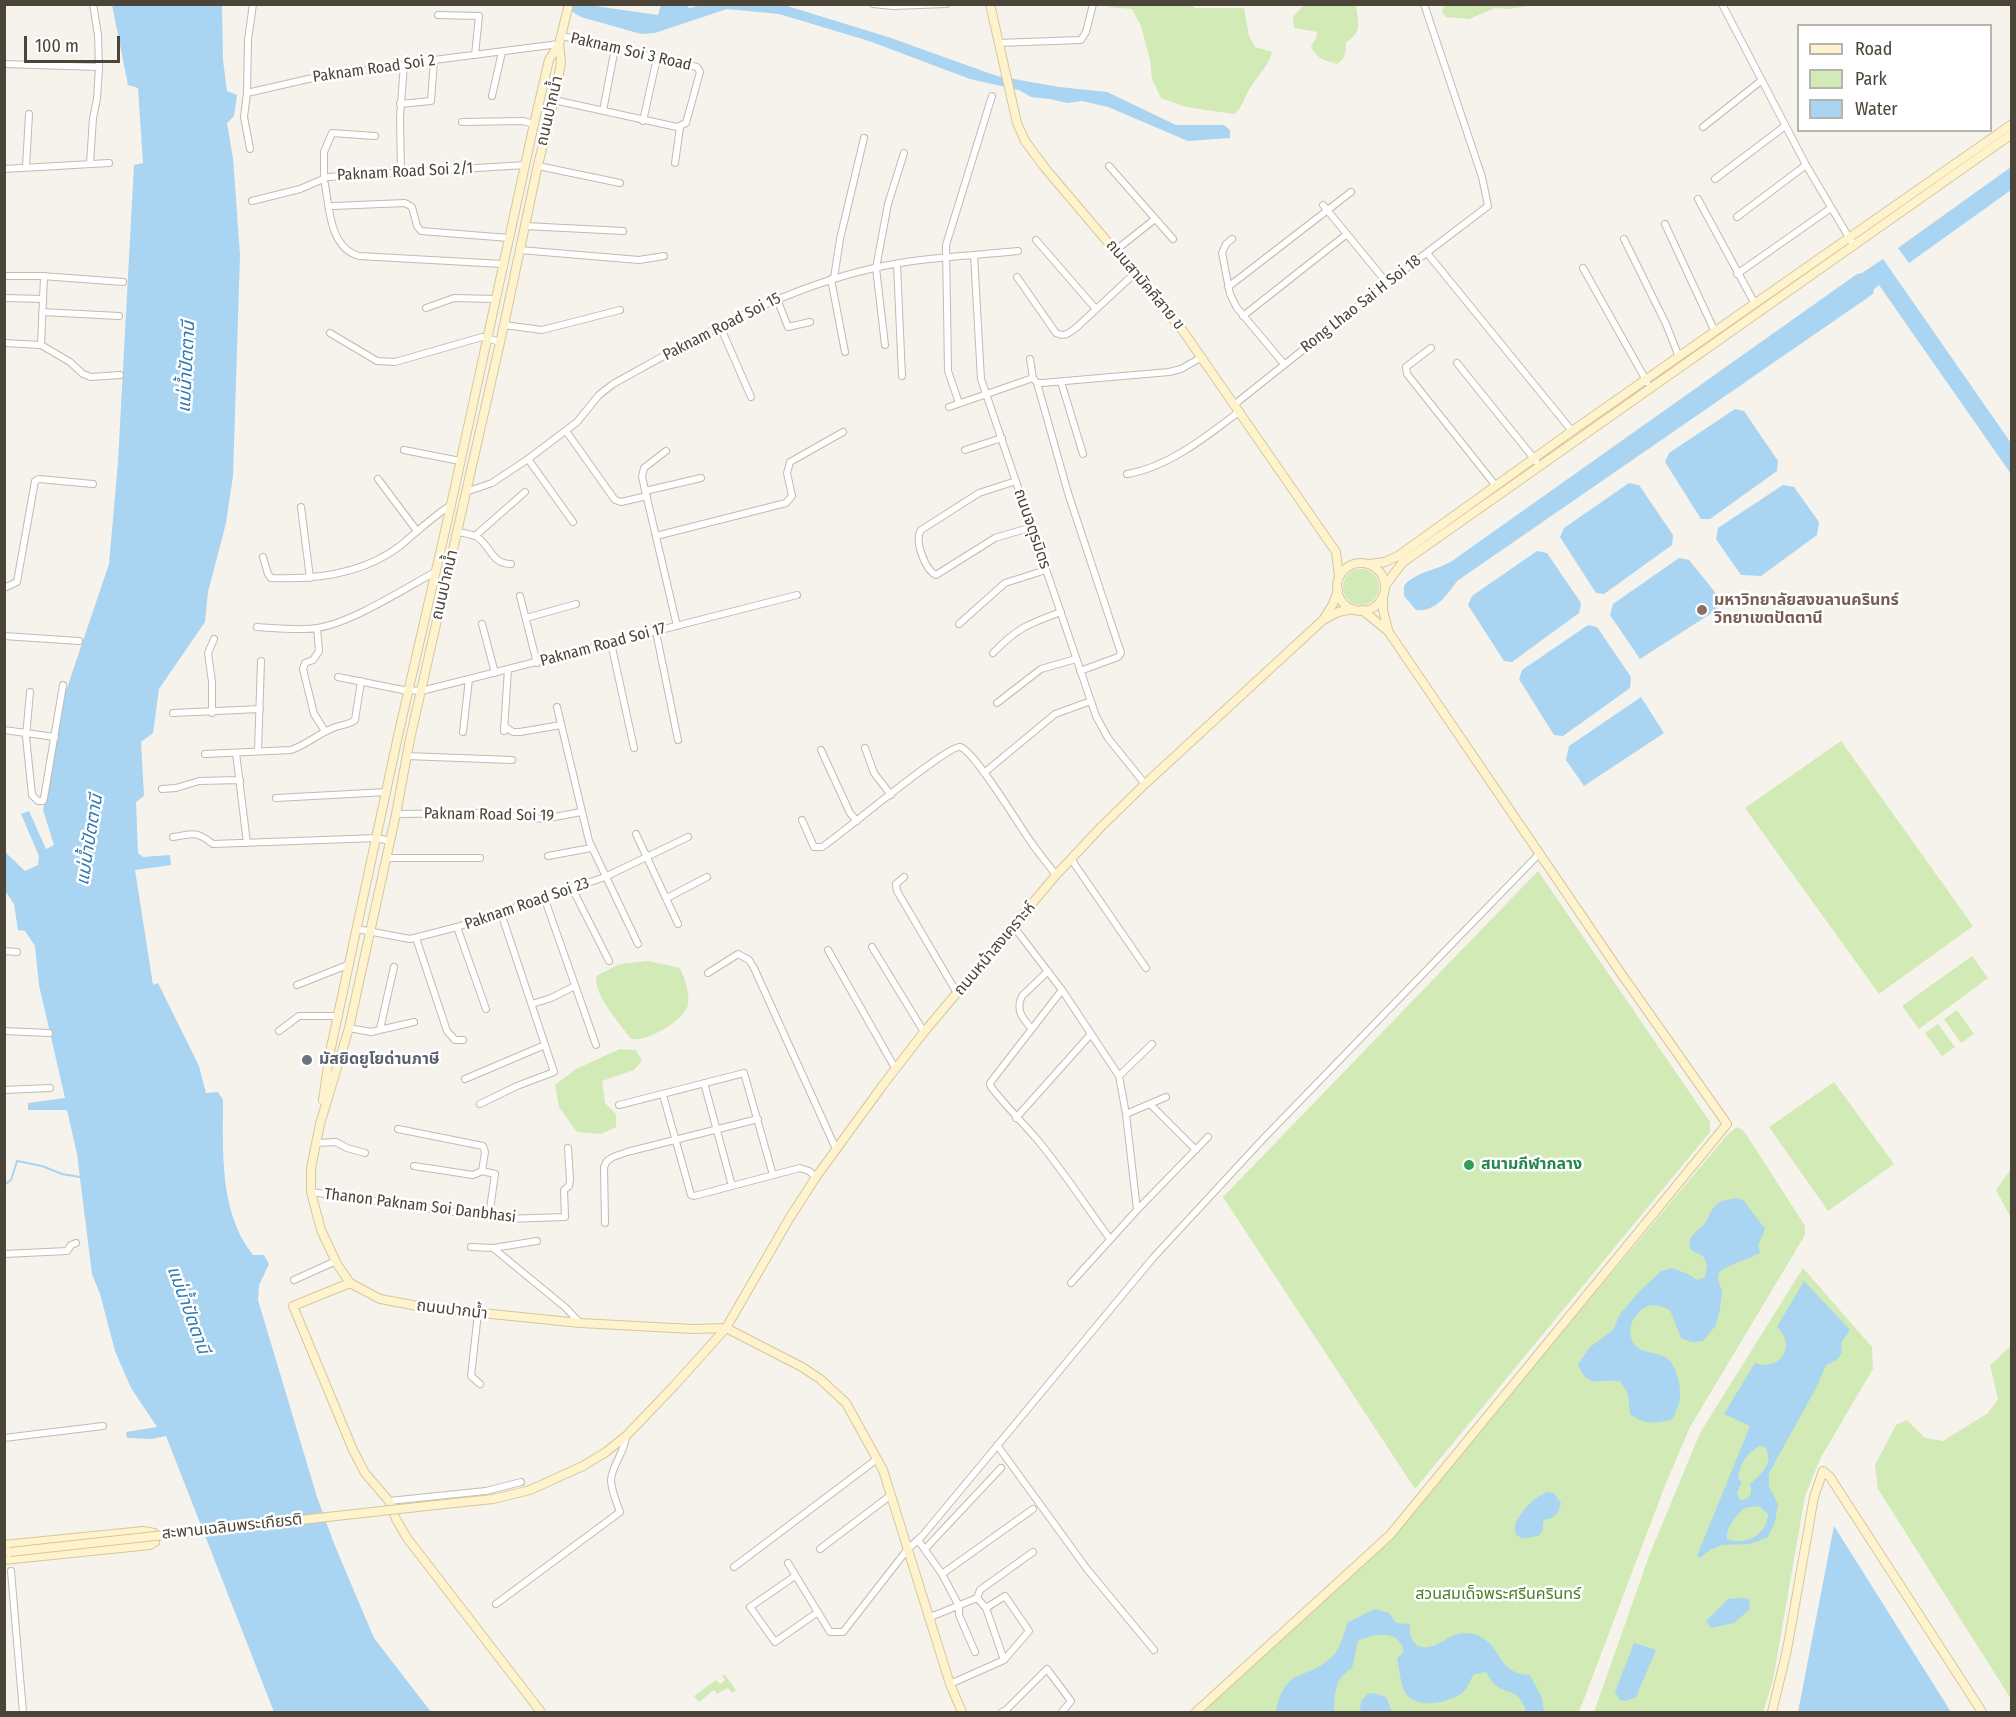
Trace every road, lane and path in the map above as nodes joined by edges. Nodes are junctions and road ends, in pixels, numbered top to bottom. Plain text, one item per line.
1 (93, 4) edge
2 (254, 4) edge
3 (569, 4) edge
4 (873, 4) edge
5 (945, 4) edge
6 (990, 4) edge
7 (1094, 4) edge
8 (1424, 4) edge
9 (1722, 4) edge
10 (886, 5) edge
11 (438, 15) dead end
12 (560, 40) junction
13 (999, 43) junction
14 (615, 48) junction
15 (502, 52) junction
16 (475, 55) junction
17 (657, 58) junction
18 (434, 60) junction
19 (4, 64) edge
20 (404, 64) junction
21 (99, 67) junction
22 (1762, 80) junction
23 (247, 93) junction
24 (492, 96) dead end
25 (992, 96) dead end
26 (554, 100) junction
27 (400, 104) junction
28 (603, 111) junction
29 (29, 114) dead end
30 (643, 121) junction
31 (462, 122) dead end
32 (534, 124) junction
33 (2012, 124) edge
34 (1785, 126) junction
35 (680, 127) junction
36 (1702, 127) dead end
37 (2012, 134) edge
38 (375, 136) dead end
39 (864, 138) dead end
40 (250, 149) dead end
41 (904, 153) dead end
42 (109, 162) dead end
43 (90, 163) junction
44 (675, 163) dead end
45 (525, 165) junction
46 (1806, 165) junction
47 (538, 166) junction
48 (1109, 166) dead end
49 (26, 167) junction
50 (4, 169) edge
51 (401, 173) junction
52 (1715, 179) dead end
53 (325, 181) junction
54 (620, 183) dead end
55 (1351, 192) dead end
56 (1698, 199) dead end
57 (252, 201) dead end
58 (333, 206) dead end
59 (1326, 208) junction
60 (1831, 208) junction
61 (1737, 217) dead end
62 (1155, 219) junction
63 (1665, 224) dead end
64 (525, 226) junction
65 (624, 231) dead end
66 (1347, 234) junction
67 (509, 238) junction
68 (1232, 238) dead end
69 (1173, 239) dead end
70 (1624, 239) dead end
71 (1036, 240) dead end
72 (1851, 242) junction
73 (520, 250) junction
74 (1116, 250) junction
75 (1018, 251) dead end
76 (1427, 253) junction
77 (974, 255) junction
78 (664, 256) dead end
79 (946, 258) junction
80 (503, 264) junction
81 (897, 264) junction
82 (876, 268) junction
83 (1583, 268) dead end
84 (1135, 273) junction
85 (1737, 274) junction
86 (501, 275) junction
87 (4, 276) edge
88 (44, 277) junction
89 (514, 277) junction
90 (1017, 277) dead end
91 (832, 279) junction
92 (123, 282) dead end
93 (1387, 283) junction
94 (1228, 287) junction
95 (4, 298) edge
96 (777, 298) junction
97 (43, 299) junction
98 (495, 299) junction
99 (1755, 304) junction
100 (426, 308) dead end
101 (1095, 308) junction
102 (620, 310) dead end
103 (42, 312) junction
104 (119, 316) dead end
105 (1243, 316) junction
106 (810, 322) dead end
107 (504, 325) junction
108 (720, 326) junction
109 (1715, 332) junction
110 (330, 333) dead end
111 (487, 338) junction
112 (500, 342) junction
113 (4, 343) edge
114 (41, 345) junction
115 (885, 345) dead end
116 (1431, 348) dead end
117 (844, 352) dead end
118 (1202, 357) junction
119 (1679, 357) junction
120 (1030, 359) dead end
121 (1457, 363) dead end
122 (1284, 364) junction
123 (120, 375) dead end
124 (902, 376) dead end
125 (1035, 380) junction
126 (1645, 380) junction
127 (1061, 382) junction
128 (1652, 388) junction
129 (987, 394) junction
130 (751, 397) dead end
131 (959, 403) junction
132 (949, 407) dead end
133 (1238, 407) junction
134 (566, 431) junction
135 (1572, 431) junction
136 (843, 432) dead end
137 (1002, 438) junction
138 (404, 450) dead end
139 (966, 450) dead end
140 (666, 451) dead end
141 (1083, 454) dead end
142 (528, 459) junction
143 (1534, 459) junction
144 (460, 461) junction
145 (1540, 466) junction
146 (1127, 474) dead end
147 (701, 478) dead end
148 (378, 479) dead end
149 (1016, 481) junction
150 (93, 484) dead end
151 (1496, 486) junction
152 (466, 492) junction
153 (525, 492) dead end
154 (646, 494) junction
155 (451, 505) junction
156 (302, 507) dead end
157 (573, 522) dead end
158 (1032, 527) junction
159 (417, 531) junction
160 (456, 536) junction
161 (475, 536) junction
162 (656, 536) junction
163 (443, 537) junction
164 (1336, 552) junction
165 (263, 557) dead end
166 (511, 564) dead end
167 (1366, 564) junction
168 (1046, 570) junction
169 (435, 572) junction
170 (1340, 577) junction
171 (310, 578) junction
172 (1385, 586) junction
173 (4, 588) edge
174 (1338, 590) junction
175 (797, 595) dead end
176 (520, 597) dead end
177 (1383, 597) junction
178 (576, 604) dead end
179 (1353, 609) junction
180 (1362, 610) junction
181 (1061, 612) junction
182 (526, 618) junction
183 (1323, 620) junction
184 (482, 624) dead end
185 (959, 624) dead end
186 (677, 626) junction
187 (257, 627) dead end
188 (317, 628) junction
189 (1388, 631) junction
190 (656, 632) junction
191 (4, 636) edge
192 (214, 639) dead end
193 (80, 641) dead end
194 (611, 643) junction
195 (993, 653) dead end
196 (1076, 659) junction
197 (261, 661) dead end
198 (537, 663) junction
199 (508, 669) junction
200 (1080, 671) junction
201 (495, 673) junction
202 (338, 677) dead end
203 (469, 680) junction
204 (361, 681) junction
205 (63, 685) dead end
206 (408, 691) junction
207 (421, 691) junction
208 (30, 692) dead end
209 (1091, 701) junction
210 (997, 703) dead end
211 (557, 707) dead end
212 (260, 709) junction
213 (212, 712) junction
214 (173, 713) dead end
215 (561, 724) junction
216 (4, 730) edge
217 (325, 731) junction
218 (463, 732) dead end
219 (26, 733) junction
220 (55, 737) junction
221 (678, 740) dead end
222 (634, 748) dead end
223 (865, 748) dead end
224 (821, 750) dead end
225 (258, 752) junction
226 (236, 753) junction
227 (205, 754) dead end
228 (406, 756) junction
229 (512, 760) dead end
230 (984, 773) junction
231 (240, 780) junction
232 (1145, 784) junction
233 (162, 789) dead end
234 (387, 792) junction
235 (891, 795) junction
236 (276, 798) dead end
237 (581, 812) junction
238 (396, 814) junction
239 (802, 820) dead end
240 (857, 820) junction
241 (636, 834) dead end
242 (173, 837) dead end
243 (688, 837) dead end
244 (377, 838) junction
245 (390, 841) junction
246 (248, 843) junction
247 (591, 848) junction
248 (1540, 853) junction
249 (548, 856) dead end
250 (647, 857) junction
251 (386, 858) junction
252 (480, 858) dead end
253 (1071, 859) junction
254 (1056, 875) junction
255 (605, 877) junction
256 (707, 877) dead end
257 (904, 877) dead end
258 (572, 888) junction
259 (544, 897) junction
260 (667, 898) junction
261 (501, 913) junction
262 (678, 924) dead end
263 (457, 927) junction
264 (1014, 927) junction
265 (357, 929) junction
266 (369, 931) junction
267 (416, 938) junction
268 (638, 944) dead end
269 (872, 947) dead end
270 (828, 950) dead end
271 (4, 951) edge
272 (17, 952) dead end
273 (609, 961) dead end
274 (350, 963) junction
275 (394, 967) dead end
276 (1146, 968) dead end
277 (1048, 972) junction
278 (708, 973) dead end
279 (297, 985) dead end
280 (575, 986) junction
281 (1062, 990) junction
282 (957, 993) junction
283 (532, 1004) junction
284 (486, 1009) dead end
285 (339, 1016) junction
286 (414, 1022) dead end
287 (349, 1028) junction
288 (380, 1029) junction
289 (1032, 1029) junction
290 (279, 1030) dead end
291 (4, 1031) edge
292 (924, 1032) junction
293 (49, 1033) dead end
294 (1092, 1034) junction
295 (463, 1040) dead end
296 (1152, 1044) dead end
297 (545, 1045) junction
298 (596, 1045) dead end
299 (895, 1068) junction
300 (1119, 1076) junction
301 (465, 1078) dead end
302 (704, 1083) junction
303 (50, 1088) dead end
304 (4, 1090) edge
305 (663, 1095) junction
306 (1166, 1097) dead end
307 (480, 1104) dead end
308 (1150, 1104) junction
309 (619, 1105) dead end
310 (1126, 1114) junction
311 (1016, 1118) junction
312 (758, 1119) junction
313 (320, 1125) junction
314 (398, 1128) dead end
315 (716, 1130) junction
316 (1209, 1137) dead end
317 (675, 1141) junction
318 (316, 1143) junction
319 (568, 1148) dead end
320 (836, 1149) junction
321 (1196, 1150) junction
322 (365, 1153) dead end
323 (414, 1166) dead end
324 (482, 1171) junction
325 (773, 1175) junction
326 (816, 1177) junction
327 (732, 1185) junction
328 (311, 1192) junction
329 (1137, 1210) junction
330 (489, 1216) junction
331 (605, 1223) dead end
332 (1110, 1239) junction
333 (537, 1241) dead end
334 (76, 1243) dead end
335 (471, 1246) dead end
336 (493, 1248) junction
337 (4, 1254) edge
338 (336, 1262) junction
339 (294, 1280) dead end
340 (350, 1282) junction
341 (1071, 1283) dead end
342 (478, 1313) junction
343 (580, 1323) junction
344 (726, 1328) junction
345 (480, 1384) dead end
346 (104, 1426) dead end
347 (626, 1436) junction
348 (4, 1438) edge
349 (997, 1445) junction
350 (877, 1458) junction
351 (1001, 1468) dead end
352 (521, 1482) dead end
353 (891, 1495) junction
354 (389, 1501) junction
355 (1033, 1509) dead end
356 (918, 1540) junction
357 (820, 1549) dead end
358 (924, 1549) junction
359 (907, 1550) junction
360 (6, 1552) edge
361 (1033, 1552) dead end
362 (788, 1563) dead end
363 (734, 1567) dead end
364 (11, 1571) dead end
365 (942, 1574) junction
366 (795, 1576) junction
367 (977, 1598) junction
368 (496, 1604) dead end
369 (959, 1606) junction
370 (986, 1608) junction
371 (818, 1612) junction
372 (928, 1618) junction
373 (1154, 1650) dead end
374 (975, 1652) dead end
375 (1004, 1660) junction
376 (950, 1684) junction
377 (1005, 1712) edge
378 (23, 1713) edge
379 (541, 1713) edge
380 (962, 1713) edge
381 (1062, 1713) edge
382 (1196, 1713) edge
383 (1772, 1713) edge
384 (1982, 1713) edge

1 - 21 street
2 - 23 street
3 - 12 street, ถนนปากน้ำ
4 - 10 street
5 - 10 street
6 - 13 street, ถนนสามัคคีสาย ข
7 - 13 street
8 - 76 street, Rong Lhao Sai H Soi 18
9 - 22 street
11 - 16 street
12 - 14 street, Paknam Soi 3 Road
12 - 15 street, Paknam Road Soi 2
12 - 26 street, ถนนปากน้ำ
12 - 32 street, ถนนปากน้ำ
13 - 74 street, ถนนสามัคคีสาย ข
14 - 17 street, Paknam Soi 3 Road
14 - 28 street
15 - 16 street, Paknam Road Soi 2
15 - 24 street
16 - 18 street, Paknam Road Soi 2
17 - 30 street
17 - 35 street, Paknam Soi 3 Road
18 - 20 street, Paknam Road Soi 2
18 - 27 street
19 - 21 street
20 - 23 street, Paknam Road Soi 2
20 - 27 street
21 - 43 street
22 - 34 street
22 - 36 street
23 - 40 street
25 - 79 street
26 - 28 street
26 - 47 street, ถนนปากน้ำ
27 - 51 street
28 - 30 street
29 - 49 street
30 - 35 street
31 - 32 street
32 - 45 street, ถนนปากน้ำ
33 - 72 street
34 - 46 street
34 - 52 street
35 - 44 street
37 - 72 street
38 - 53 street
39 - 91 street
41 - 82 street
42 - 43 street
43 - 49 street
45 - 51 street, Paknam Road Soi 2/1
45 - 67 street, ถนนปากน้ำ
46 - 60 street
46 - 61 street
47 - 54 street
47 - 64 street, ถนนปากน้ำ
48 - 62 street
49 - 50 street
51 - 53 street, Paknam Road Soi 2/1
53 - 57 street, Paknam Road Soi 2/1
53 - 80 street
55 - 59 street
56 - 85 street
58 - 67 street
59 - 66 street
59 - 94 street
60 - 72 street
60 - 85 street
62 - 69 street
62 - 74 street
63 - 109 street
64 - 65 street
64 - 73 street, ถนนปากน้ำ
66 - 93 street
66 - 105 street
67 - 80 street, ถนนปากน้ำ
68 - 94 street
70 - 119 street
71 - 101 street
72 - 99 street
72 - 128 street
73 - 78 street
73 - 89 street, ถนนปากน้ำ
74 - 84 street, ถนนสามัคคีสาย ข
75 - 77 street, Paknam Road Soi 15
76 - 93 street, Rong Lhao Sai H Soi 18
76 - 135 street
77 - 79 street, Paknam Road Soi 15
77 - 129 street, ถนนจตุรมิตร
79 - 81 street, Paknam Road Soi 15
79 - 131 street
80 - 86 street, ถนนปากน้ำ
81 - 82 street, Paknam Road Soi 15
81 - 124 street
82 - 91 street, Paknam Road Soi 15
82 - 115 street
83 - 126 street
84 - 101 street
84 - 118 street, ถนนสามัคคีสาย ข
85 - 99 street
86 - 89 street
86 - 98 street, ถนนปากน้ำ
87 - 88 street
88 - 92 street
88 - 97 street
89 - 107 street, ถนนปากน้ำ
90 - 101 street
91 - 96 street, Paknam Road Soi 15
91 - 117 street
93 - 122 street, Rong Lhao Sai H Soi 18
94 - 105 street
95 - 97 street
96 - 106 street
96 - 108 street, Paknam Road Soi 15
97 - 103 street
98 - 100 street
98 - 111 street, ถนนปากน้ำ
99 - 109 street
102 - 107 street
103 - 104 street
103 - 114 street
105 - 122 street
107 - 112 street, ถนนปากน้ำ
108 - 130 street
108 - 134 street, Paknam Road Soi 15
109 - 119 street
110 - 111 street
111 - 112 street
111 - 144 street, ถนนปากน้ำ
112 - 152 street, ถนนปากน้ำ
113 - 114 street
114 - 123 street
116 - 151 street
118 - 127 street
118 - 133 street, ถนนสามัคคีสาย ข
119 - 126 street
120 - 125 street
121 - 143 street
122 - 133 street, Rong Lhao Sai H Soi 18
125 - 127 street
125 - 129 street
125 - 200 street
126 - 128 street
126 - 135 street
127 - 141 street
128 - 145 street
129 - 131 street
129 - 137 street, ถนนจตุรมิตร
131 - 132 street
133 - 146 street, Rong Lhao Sai H Soi 18
133 - 164 street, ถนนสามัคคีสาย ข
134 - 142 street, Paknam Road Soi 15
134 - 154 street
135 - 143 street
136 - 162 street
137 - 139 street
137 - 149 street, ถนนจตุรมิตร
138 - 144 street
140 - 154 street
142 - 152 street, Paknam Road Soi 15
142 - 157 street
143 - 145 street
143 - 151 street
144 - 155 street, ถนนปากน้ำ
145 - 172 street
147 - 154 street
148 - 159 street
149 - 158 street, ถนนจตุรมิตร
149 - 158 street
150 - 173 street
151 - 167 street
152 - 160 street, ถนนปากน้ำ
153 - 161 street
154 - 162 street
155 - 159 street
155 - 163 street, ถนนปากน้ำ
156 - 171 street
158 - 168 street, ถนนจตุรมิตร
159 - 171 street
160 - 161 street
160 - 163 street
160 - 207 street, ถนนปากน้ำ
161 - 166 street
162 - 186 street
163 - 169 street, ถนนปากน้ำ
164 - 167 street
164 - 170 street, ถนนสามัคคีสาย ข
165 - 171 street
167 - 170 street
167 - 172 street
168 - 181 street, ถนนจตุรมิตร
168 - 185 street
169 - 188 street
169 - 206 street, ถนนปากน้ำ
170 - 174 street
172 - 177 street
174 - 179 street
174 - 183 street, ถนนหน้าสงเคราะห์
175 - 186 street, Paknam Road Soi 17
176 - 182 street
177 - 180 street
177 - 189 street
178 - 182 street
179 - 180 street
179 - 183 street, ถนนหน้าสงเคราะห์
180 - 189 street
181 - 195 street
181 - 196 street, ถนนจตุรมิตร
182 - 198 street
183 - 232 street, ถนนหน้าสงเคราะห์
184 - 201 street
186 - 190 street, Paknam Road Soi 17
187 - 188 street
188 - 217 street
189 - 248 street
190 - 194 street, Paknam Road Soi 17
190 - 221 street
191 - 193 street
192 - 213 street
194 - 198 street, Paknam Road Soi 17
194 - 222 street
196 - 200 street, ถนนจตุรมิตร
196 - 210 street
197 - 212 street
198 - 199 street, Paknam Road Soi 17
199 - 201 street, Paknam Road Soi 17
199 - 215 street
200 - 209 street, ถนนจตุรมิตร
201 - 203 street, Paknam Road Soi 17
202 - 204 street, Paknam Road Soi 17
203 - 207 street, Paknam Road Soi 17
203 - 218 street
204 - 206 street, Paknam Road Soi 17
204 - 217 street
205 - 220 street
206 - 207 street, Paknam Road Soi 17
206 - 234 street, ถนนปากน้ำ
207 - 228 street, ถนนปากน้ำ
208 - 219 street
209 - 230 street
209 - 232 street, ถนนจตุรมิตร
211 - 215 street
212 - 213 street
212 - 225 street
213 - 214 street
215 - 237 street
216 - 219 street
217 - 225 street
219 - 220 street
219 - 220 street
223 - 235 street
224 - 240 street
225 - 226 street
226 - 227 street
226 - 231 street
228 - 229 street
228 - 238 street, ถนนปากน้ำ
230 - 235 street
230 - 254 street
231 - 233 street
231 - 246 street
232 - 253 street, ถนนหน้าสงเคราะห์
234 - 236 street
234 - 244 street, ถนนปากน้ำ
235 - 240 street
237 - 238 street, Paknam Road Soi 19
237 - 247 street
238 - 245 street, ถนนปากน้ำ
239 - 240 street
241 - 250 street
242 - 246 street
243 - 250 street, Paknam Road Soi 23
244 - 245 street
244 - 246 street
244 - 265 street, ถนนปากน้ำ
245 - 251 street, ถนนปากน้ำ
247 - 249 street
247 - 255 street
248 - 349 street
248 - 382 street
250 - 255 street, Paknam Road Soi 23
250 - 260 street
251 - 252 street
251 - 266 street, ถนนปากน้ำ
253 - 254 street, ถนนหน้าสงเคราะห์
253 - 276 street
254 - 264 street, ถนนหน้าสงเคราะห์
255 - 258 street, Paknam Road Soi 23
255 - 268 street
256 - 260 street
257 - 282 street
258 - 259 street, Paknam Road Soi 23
258 - 273 street
259 - 261 street, Paknam Road Soi 23
259 - 280 street
260 - 262 street
261 - 263 street, Paknam Road Soi 23
261 - 283 street
263 - 267 street, Paknam Road Soi 23
263 - 284 street
264 - 277 street
264 - 282 street, ถนนหน้าสงเคราะห์
265 - 266 street, Paknam Road Soi 23
265 - 274 street, ถนนปากน้ำ
266 - 267 street, Paknam Road Soi 23
266 - 287 street, ถนนปากน้ำ
267 - 295 street
269 - 292 street
270 - 299 street
271 - 272 street
274 - 279 street
274 - 285 street, ถนนปากน้ำ
275 - 288 street
277 - 281 street
277 - 289 street
278 - 320 street
280 - 283 street
280 - 298 street
281 - 289 street
281 - 294 street
282 - 292 street, ถนนหน้าสงเคราะห์
283 - 297 street
285 - 290 street
285 - 313 street, ถนนปากน้ำ
286 - 288 street
287 - 288 street
287 - 313 street, ถนนปากน้ำ
289 - 311 street
291 - 293 street
292 - 299 street, ถนนหน้าสงเคราะห์
294 - 300 street
294 - 311 street
296 - 300 street
297 - 301 street
297 - 307 street
299 - 320 street, ถนนหน้าสงเคราะห์
300 - 310 street
302 - 305 street
302 - 312 street
302 - 315 street
303 - 304 street
305 - 309 street
305 - 317 street
306 - 308 street
308 - 310 street
308 - 321 street
310 - 329 street
311 - 332 street
312 - 315 street
312 - 325 street
313 - 318 street, ถนนปากน้ำ
314 - 324 street
315 - 317 street
315 - 327 street
316 - 321 street
317 - 327 street
317 - 331 street
318 - 322 street
318 - 328 street, ถนนปากน้ำ
319 - 330 street, Thanon Paknam Soi Danbhasi
320 - 326 street, ถนนหน้าสงเคราะห์
321 - 329 street
323 - 324 street
324 - 330 street
325 - 326 street
325 - 327 street
326 - 344 street, ถนนหน้าสงเคราะห์
328 - 330 street, Thanon Paknam Soi Danbhasi
328 - 338 street, ถนนปากน้ำ
329 - 332 street
332 - 341 street
333 - 336 street
334 - 337 street
335 - 336 street
336 - 343 street
338 - 339 street
338 - 340 street, ถนนปากน้ำ
340 - 342 street, ถนนปากน้ำ
340 - 354 street
342 - 343 street, ถนนปากน้ำ
342 - 345 street
343 - 344 street, ถนนปากน้ำ
344 - 347 street, ถนนหน้าสงเคราะห์
344 - 350 street
346 - 348 street
347 - 360 street, สะพานเฉลิมพระเกียรติ, bridge
347 - 368 street
349 - 356 street
349 - 373 street
350 - 353 street
350 - 363 street
351 - 358 street
352 - 354 street
353 - 357 street
353 - 359 street
354 - 379 street
355 - 365 street
356 - 358 street
356 - 359 street
358 - 365 street
359 - 371 street
359 - 372 street
360 - 360 street
361 - 367 street
362 - 366 street
364 - 378 street
365 - 369 street
366 - 371 street
366 - 371 street
367 - 369 street
367 - 370 street
369 - 372 street
369 - 374 street
370 - 375 street
370 - 375 street
372 - 376 street
375 - 376 street
376 - 380 street
377 - 381 street
383 - 384 street

